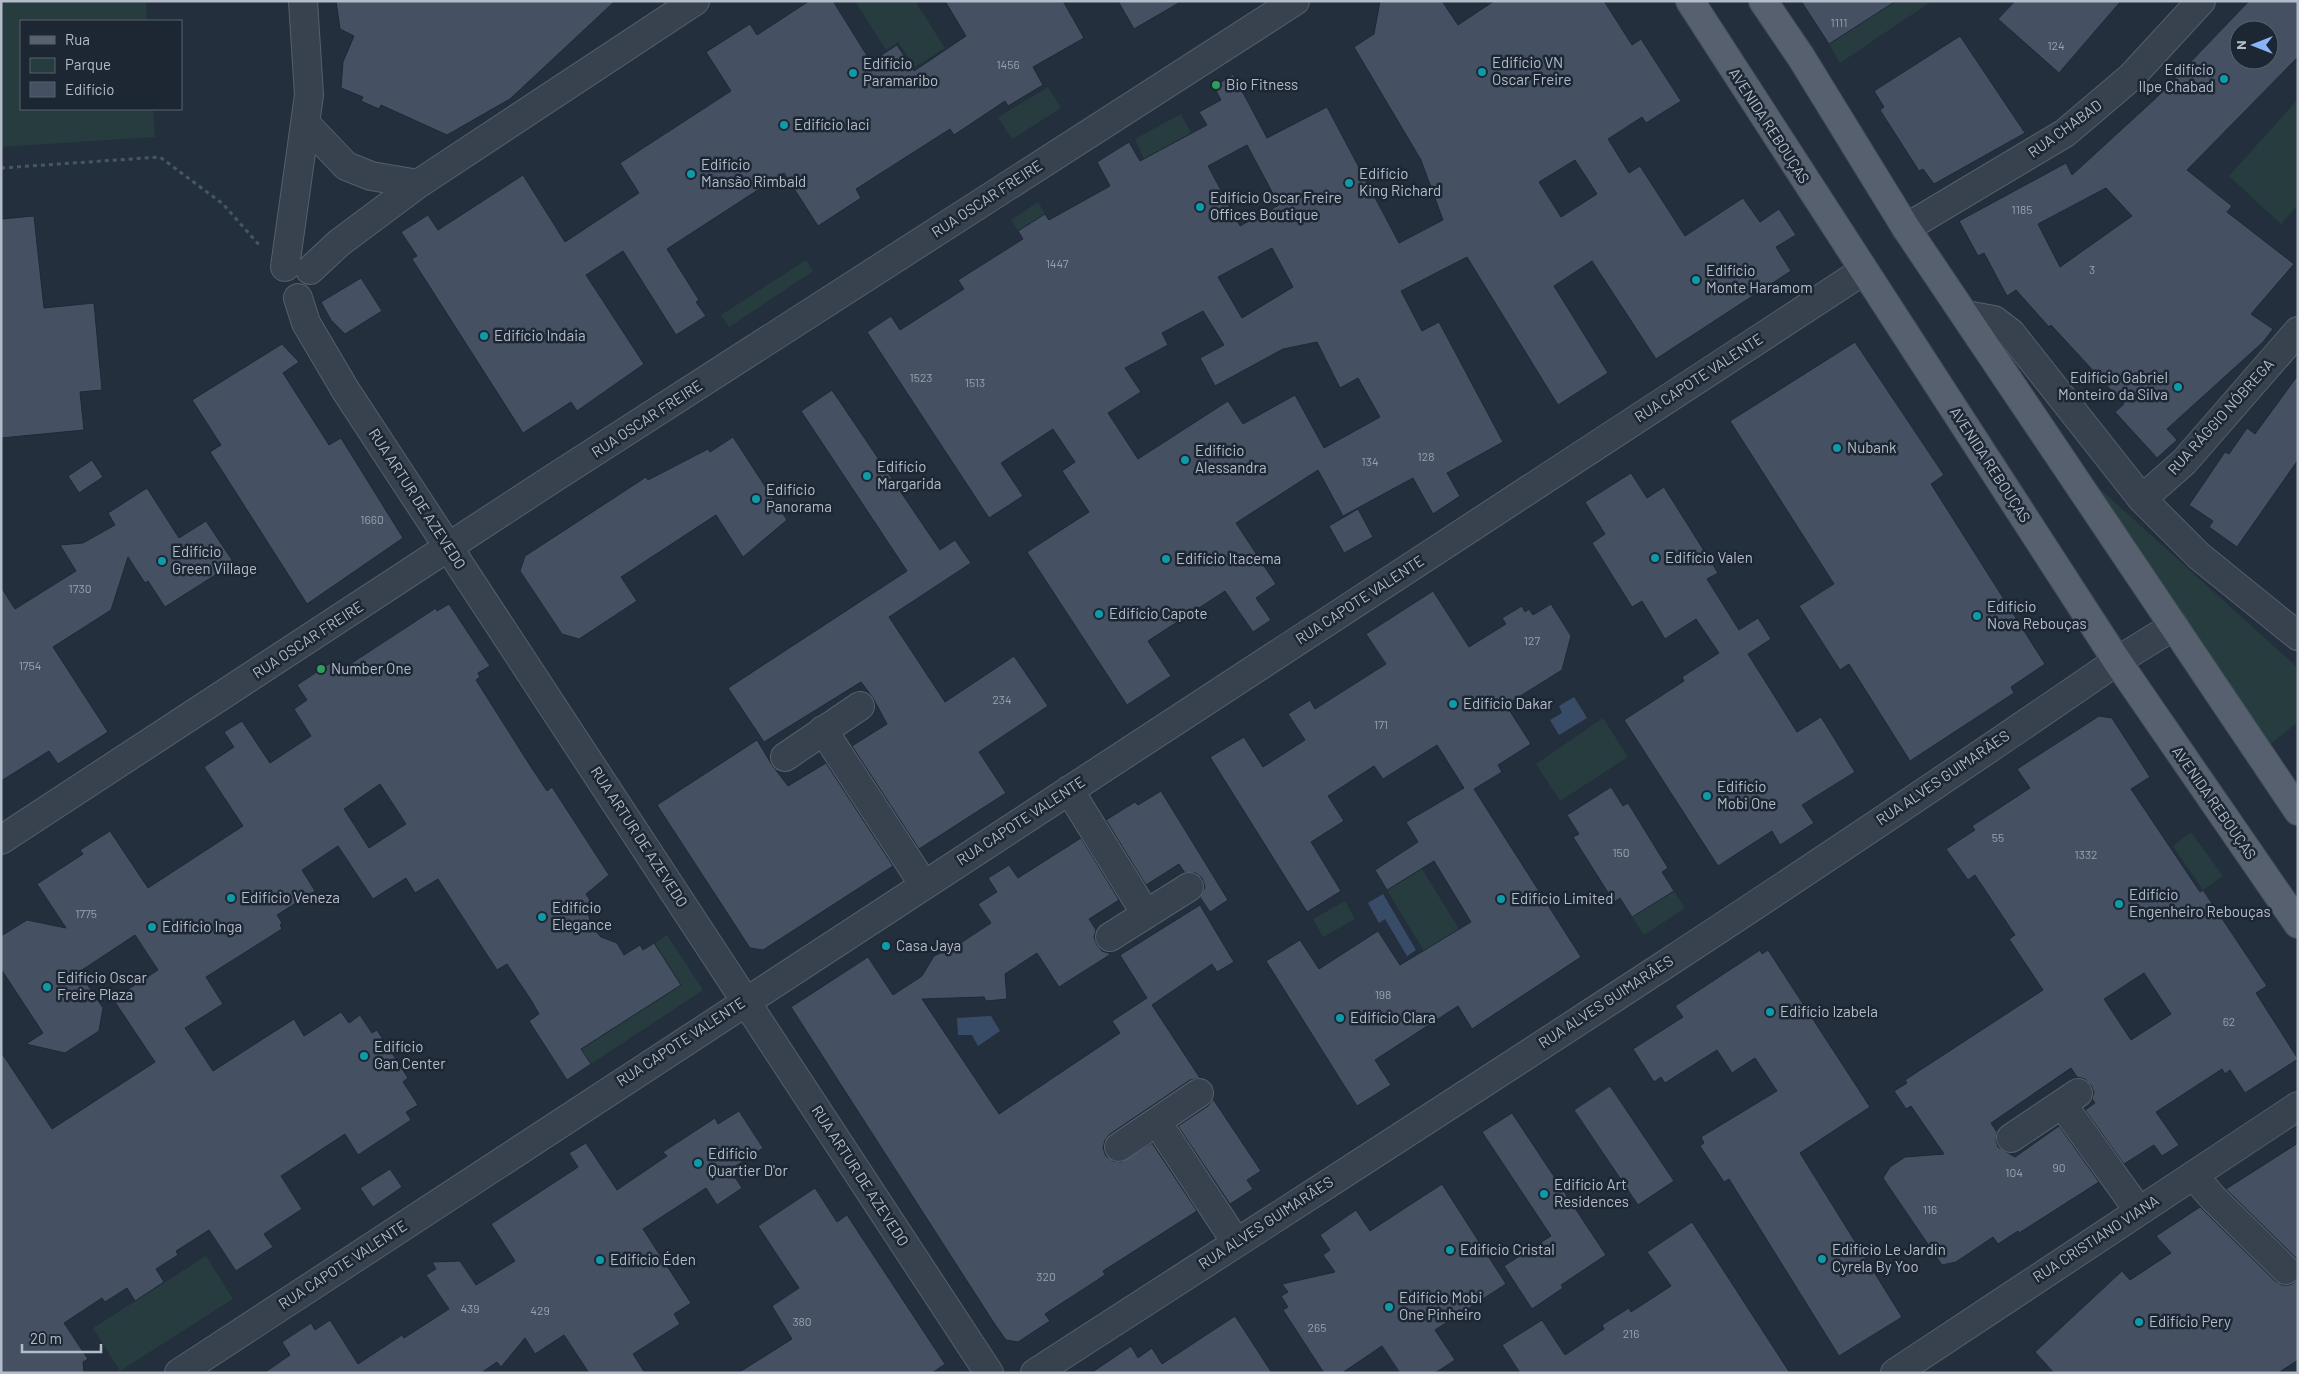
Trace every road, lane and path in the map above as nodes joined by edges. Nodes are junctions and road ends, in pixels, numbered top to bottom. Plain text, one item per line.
1 (303, 1) edge
2 (695, 1) edge
3 (1295, 1) edge
4 (1690, 1) edge
5 (1763, 1) edge
6 (2201, 1) edge
7 (306, 124) junction
8 (1, 168) edge
9 (418, 184) junction
10 (1906, 228) junction
11 (292, 270) junction
12 (1863, 271) junction
13 (1966, 315) junction
14 (2298, 331) edge
15 (2142, 499) junction
16 (449, 548) junction
17 (2174, 626) junction
18 (2298, 636) edge
19 (2117, 661) junction
20 (860, 706) dead end
21 (823, 730) junction
22 (785, 757) dead end
23 (1069, 790) junction
24 (2298, 811) edge
25 (1, 840) edge
26 (924, 884) junction
27 (1188, 886) dead end
28 (1146, 914) junction
29 (2298, 924) edge
30 (1110, 937) dead end
31 (746, 1000) junction
32 (1199, 1093) dead end
33 (2298, 1106) edge
34 (1157, 1122) junction
35 (2011, 1138) dead end
36 (1119, 1147) dead end
37 (2194, 1176) junction
38 (2138, 1211) junction
39 (1236, 1242) junction
40 (2286, 1270) dead end
41 (179, 1373) edge
42 (989, 1373) edge
43 (1035, 1373) edge
44 (1895, 1373) edge

1 - 7 street
2 - 9 street
3 - 16 street, RUA OSCAR FREIRE
4 - 12 main road, AVENIDA REBOUÇAS
5 - 10 main road
6 - 10 street, RUA CHABAD
7 - 9 street
7 - 11 street
8 - 11 path
9 - 11 street
10 - 13 main road
11 - 16 street, RUA ARTUR DE AZEVEDO
12 - 19 main road, AVENIDA REBOUÇAS
12 - 23 street, RUA CAPOTE VALENTE
13 - 15 street
13 - 17 main road
14 - 15 street, RUA RÁGGIO NÓBREGA
15 - 18 street
16 - 25 street, RUA OSCAR FREIRE
16 - 31 street, RUA ARTUR DE AZEVEDO
17 - 19 street, RUA ALVES GUIMARÃES
17 - 24 main road
19 - 29 main road, AVENIDA REBOUÇAS
19 - 39 street, RUA ALVES GUIMARÃES
20 - 21 street
21 - 22 street
21 - 26 street
23 - 26 street, RUA CAPOTE VALENTE
23 - 28 street
26 - 31 street, RUA CAPOTE VALENTE
27 - 28 street
28 - 30 street
31 - 41 street, RUA CAPOTE VALENTE
31 - 42 street, RUA ARTUR DE AZEVEDO
32 - 34 street
33 - 37 street, RUA CRISTIANO VIANA
34 - 36 street
34 - 39 street
35 - 38 street
37 - 38 street, RUA CRISTIANO VIANA
37 - 40 street
38 - 44 street, RUA CRISTIANO VIANA
39 - 43 street, RUA ALVES GUIMARÃES

